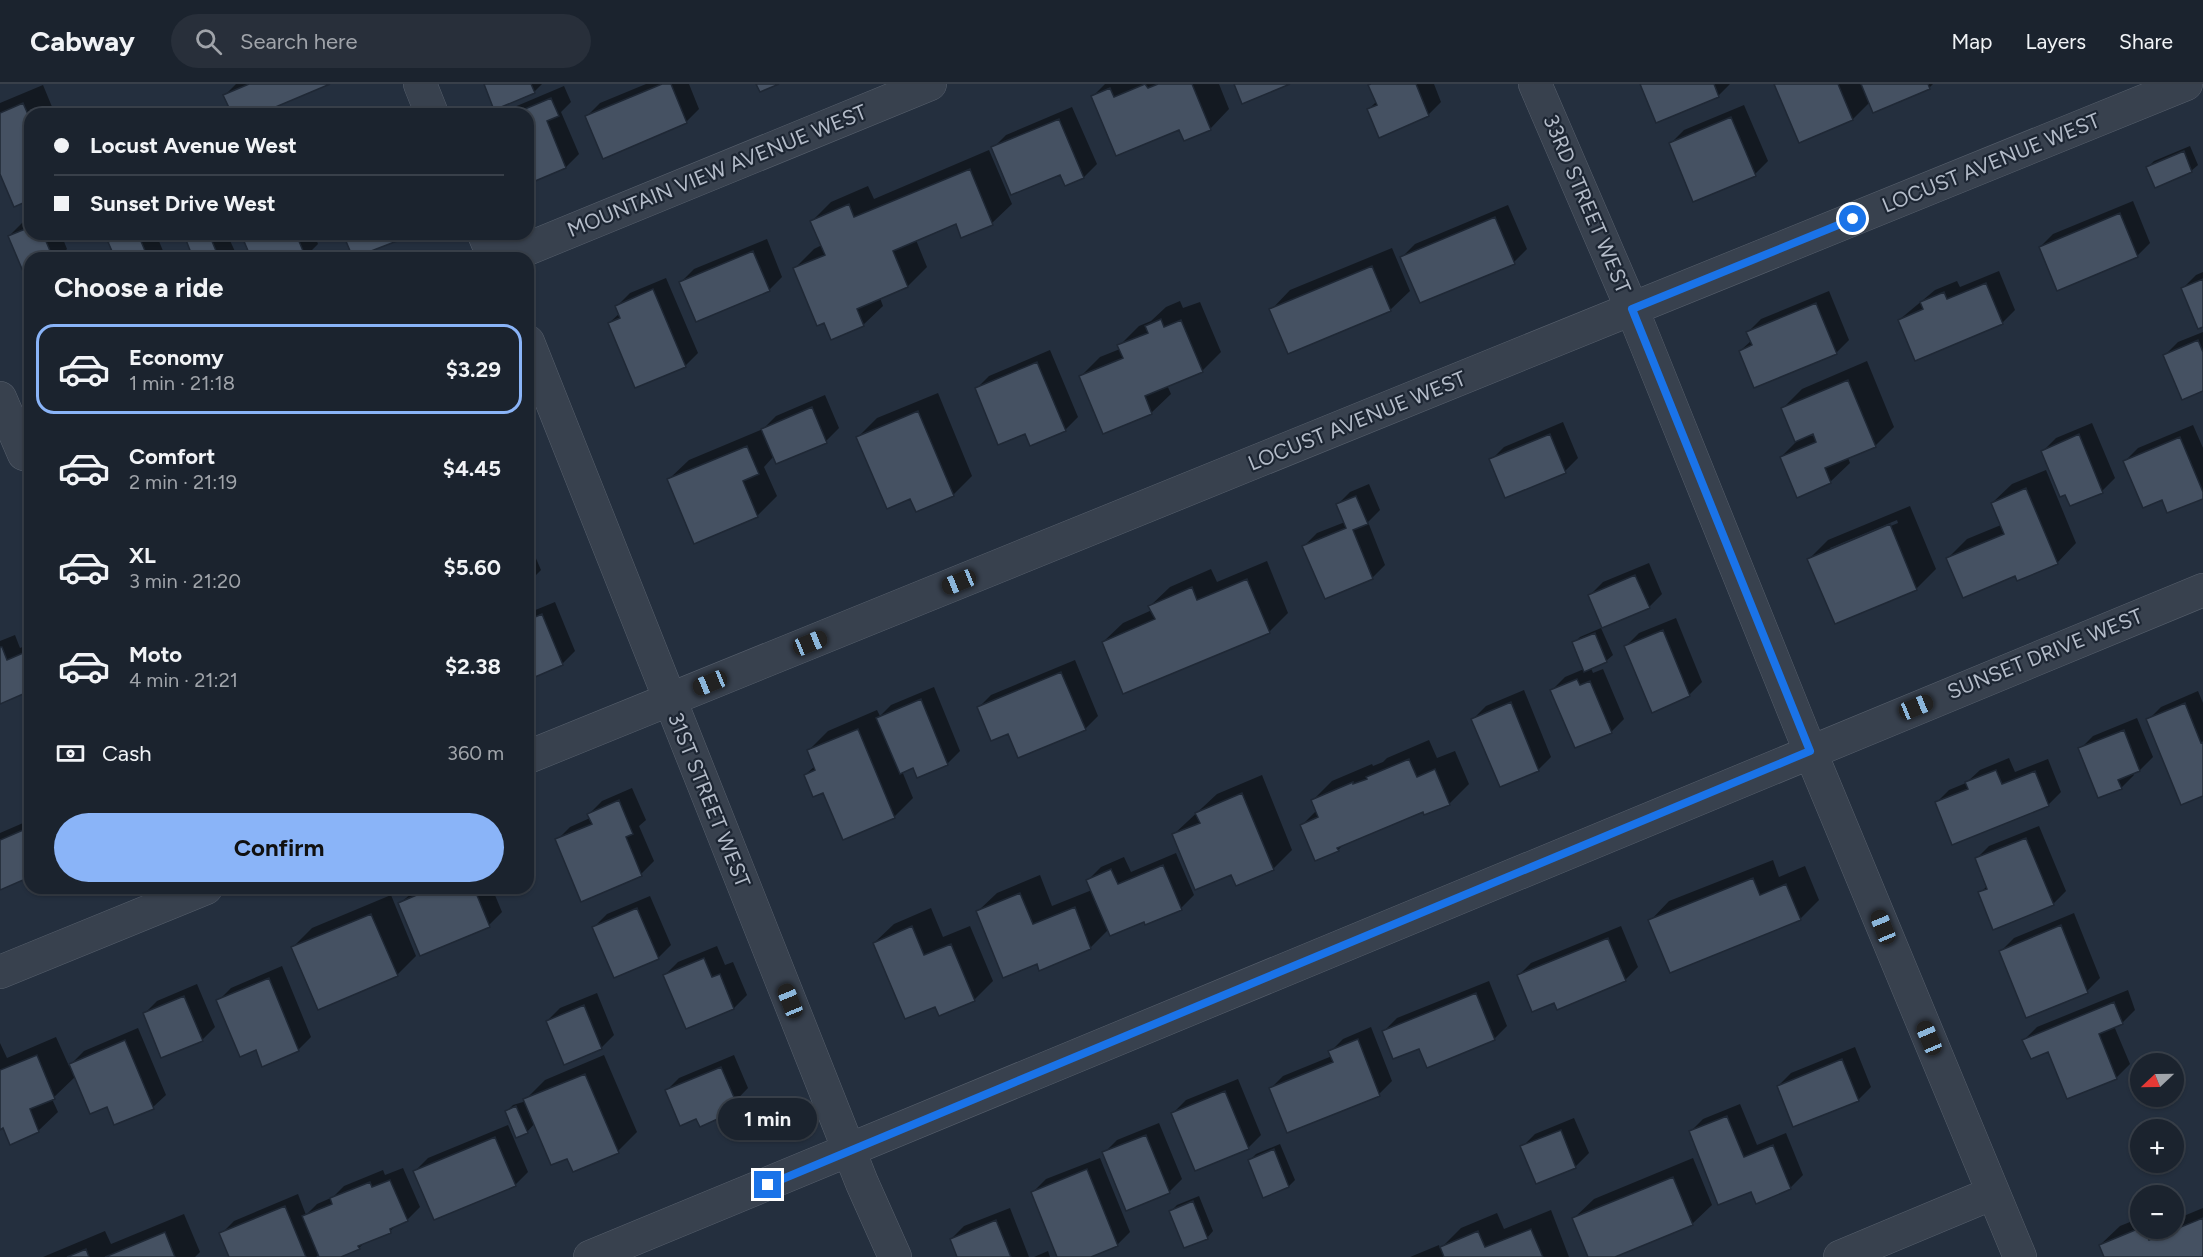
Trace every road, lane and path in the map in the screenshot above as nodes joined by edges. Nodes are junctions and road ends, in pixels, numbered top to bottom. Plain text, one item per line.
1 (420, 84) edge
2 (930, 84) edge
3 (1535, 84) edge
4 (2186, 84) edge
5 (430, 108) edge
6 (520, 252) edge
7 (1632, 309) junction
8 (534, 357) edge
9 (0, 398) edge
10 (18, 457) edge
11 (2200, 601) edge
12 (669, 700) junction
13 (1810, 751) junction
14 (534, 755) edge
15 (191, 894) edge
16 (0, 972) edge
17 (851, 1151) junction
18 (1994, 1193) junction
19 (590, 1257) edge
20 (895, 1257) edge
21 (1840, 1257) edge
22 (2020, 1257) edge

1 - 5 street
2 - 6 street, MOUNTAIN VIEW AVENUE WEST
3 - 7 street, 33RD STREET WEST
4 - 7 street, LOCUST AVENUE WEST
7 - 12 street, LOCUST AVENUE WEST
7 - 13 street, 33RD STREET WEST
8 - 12 street, 31ST STREET WEST
9 - 10 street
11 - 13 street, SUNSET DRIVE WEST
12 - 14 street, LOCUST AVENUE WEST
12 - 17 street, 31ST STREET WEST
13 - 17 street, SUNSET DRIVE WEST
13 - 18 street, 33RD STREET WEST
15 - 16 street
17 - 19 street, SUNSET DRIVE WEST
17 - 20 street, 31ST STREET WEST
18 - 21 street
18 - 22 street, 33RD STREET WEST

